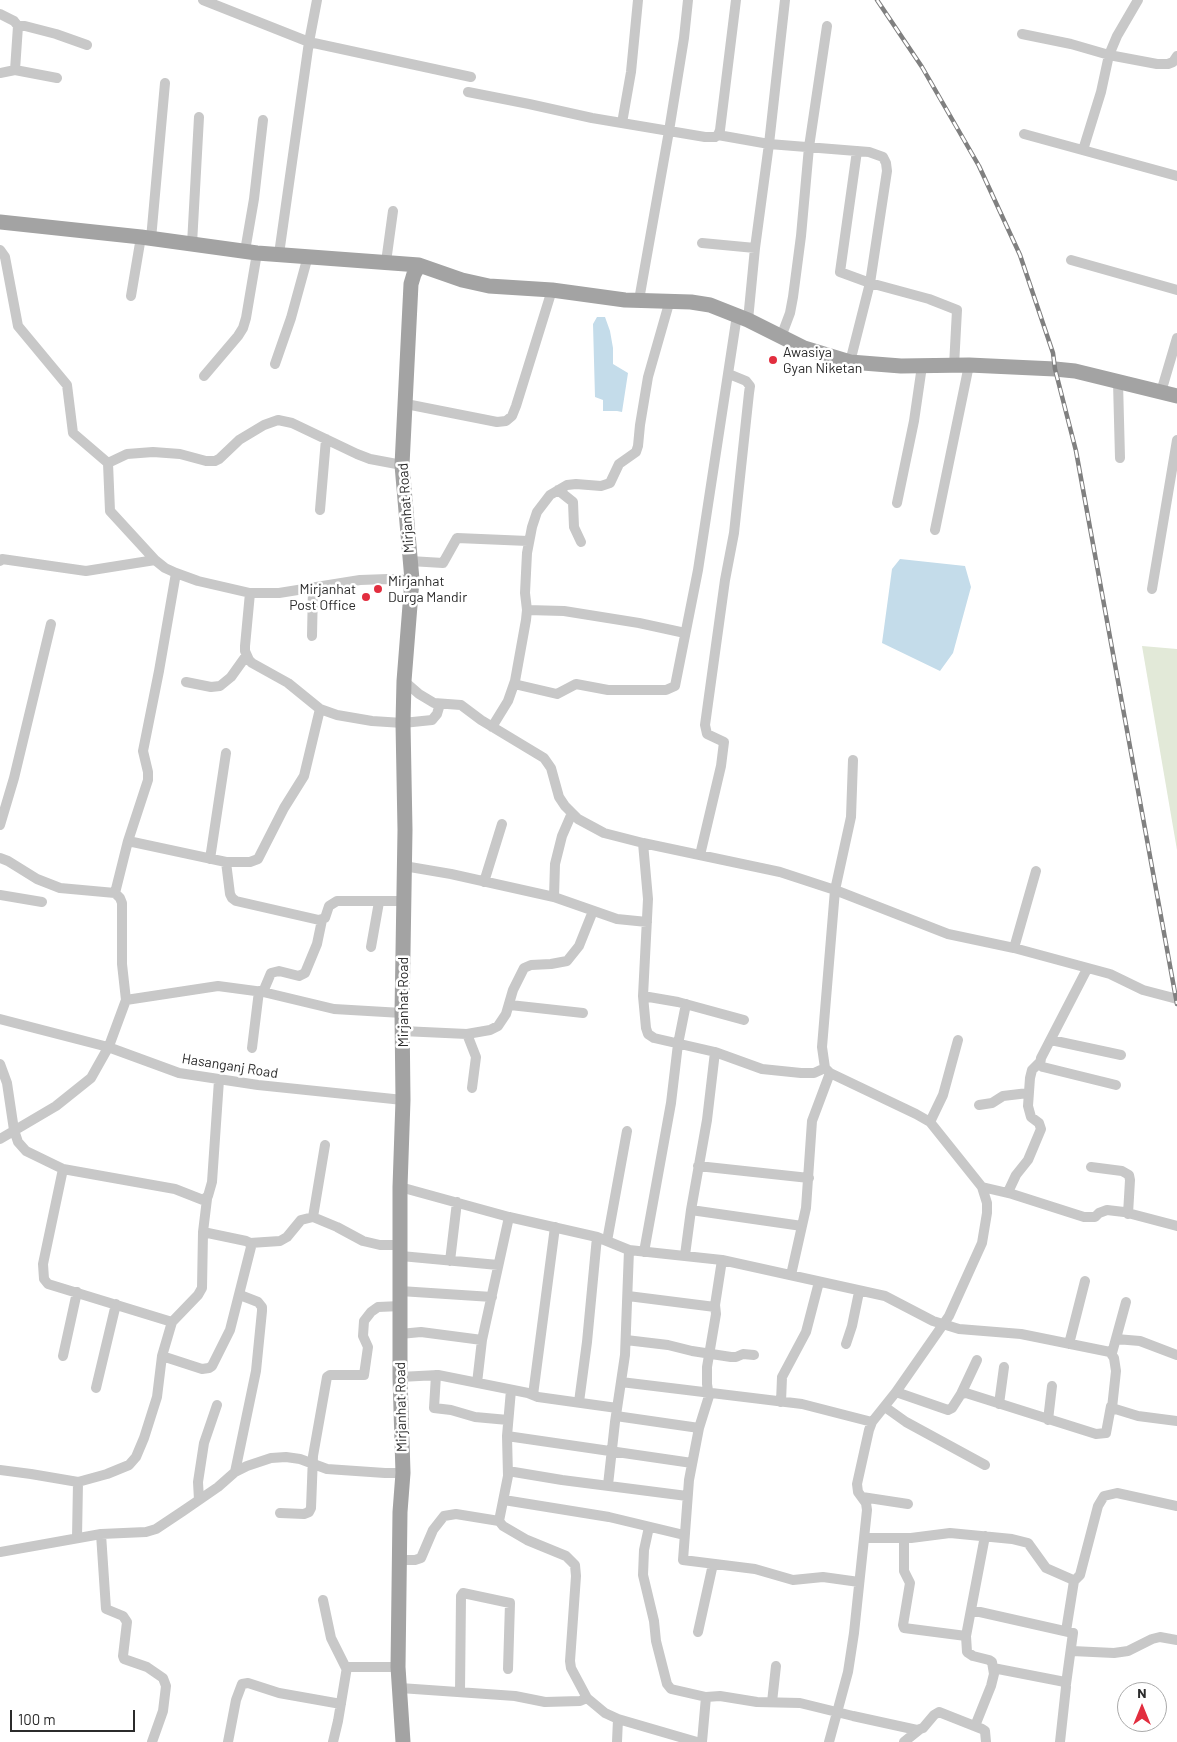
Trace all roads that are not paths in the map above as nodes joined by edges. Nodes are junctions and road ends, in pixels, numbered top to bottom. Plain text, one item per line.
1 (203, 0) edge
2 (317, 0) edge
3 (638, 0) edge
4 (688, 0) edge
5 (736, 0) edge
6 (785, 0) edge
7 (1138, 0) edge
8 (0, 14) edge
9 (18, 26) junction
10 (827, 26) dead end
11 (1022, 34) dead end
12 (309, 42) junction
13 (87, 45) dead end
14 (1110, 55) junction
15 (1177, 56) edge
16 (15, 70) junction
17 (0, 73) edge
18 (470, 77) dead end
19 (57, 78) dead end
20 (165, 83) dead end
21 (468, 92) dead end
22 (199, 117) dead end
23 (263, 120) dead end
24 (622, 123) junction
25 (669, 130) junction
26 (1024, 134) dead end
27 (718, 135) junction
28 (769, 144) junction
29 (809, 148) junction
30 (1083, 150) junction
31 (857, 152) junction
32 (1177, 176) edge
33 (393, 212) dead end
34 (0, 222) edge
35 (146, 238) junction
36 (702, 243) dead end
37 (192, 244) junction
38 (755, 248) junction
39 (251, 252) junction
40 (2, 253) edge
41 (279, 254) junction
42 (308, 256) junction
43 (1071, 260) dead end
44 (386, 262) junction
45 (419, 265) junction
46 (0, 270) edge
47 (870, 283) junction
48 (552, 290) junction
49 (1177, 290) edge
50 (131, 296) dead end
51 (639, 300) junction
52 (670, 300) junction
53 (742, 318) junction
54 (781, 338) junction
55 (1177, 338) edge
56 (850, 362) junction
57 (275, 364) dead end
58 (961, 365) junction
59 (922, 366) junction
60 (729, 374) junction
61 (204, 376) dead end
62 (1118, 382) junction
63 (1161, 392) junction
64 (1177, 396) edge
65 (406, 404) junction
66 (326, 439) junction
67 (1177, 440) edge
68 (1120, 458) dead end
69 (108, 463) junction
70 (402, 465) junction
71 (558, 490) junction
72 (897, 503) dead end
73 (320, 510) dead end
74 (935, 530) dead end
75 (528, 541) junction
76 (581, 542) dead end
77 (1, 557) edge
78 (155, 560) junction
79 (410, 561) junction
80 (176, 573) junction
81 (412, 580) junction
82 (313, 588) junction
83 (1152, 589) dead end
84 (250, 593) junction
85 (527, 610) junction
86 (51, 624) dead end
87 (685, 634) junction
88 (312, 636) dead end
89 (246, 656) junction
90 (404, 681) junction
91 (186, 682) dead end
92 (514, 684) junction
93 (440, 704) junction
94 (320, 709) junction
95 (403, 723) junction
96 (492, 727) junction
97 (226, 753) dead end
98 (853, 760) dead end
99 (572, 813) junction
100 (502, 824) dead end
101 (0, 825) edge
102 (128, 840) junction
103 (643, 843) junction
104 (700, 855) junction
105 (0, 858) edge
106 (210, 859) junction
107 (226, 862) junction
108 (404, 866) junction
109 (1036, 871) dead end
110 (484, 882) junction
111 (835, 890) junction
112 (115, 894) junction
113 (0, 895) edge
114 (554, 898) junction
115 (404, 901) junction
116 (42, 902) dead end
117 (379, 902) junction
118 (593, 910) junction
119 (322, 920) junction
120 (647, 922) junction
121 (370, 947) dead end
122 (1014, 948) junction
123 (1088, 969) junction
124 (261, 992) junction
125 (643, 996) junction
126 (1177, 999) edge
127 (126, 1000) junction
128 (686, 1004) junction
129 (510, 1005) junction
130 (402, 1013) junction
131 (583, 1013) dead end
132 (0, 1019) edge
133 (744, 1020) dead end
134 (402, 1031) junction
135 (467, 1034) junction
136 (958, 1040) dead end
137 (1051, 1040) junction
138 (678, 1044) junction
139 (108, 1047) junction
140 (252, 1048) dead end
141 (715, 1052) junction
142 (1121, 1055) dead end
143 (1040, 1062) junction
144 (0, 1064) edge
145 (827, 1070) junction
146 (219, 1080) junction
147 (1116, 1085) dead end
148 (472, 1088) dead end
149 (1028, 1092) junction
150 (403, 1100) junction
151 (979, 1105) dead end
152 (930, 1122) junction
153 (14, 1130) junction
154 (628, 1131) dead end
155 (0, 1139) edge
156 (325, 1145) dead end
157 (698, 1166) junction
158 (1091, 1167) dead end
159 (63, 1169) junction
160 (808, 1178) junction
161 (400, 1187) junction
162 (982, 1188) junction
163 (1008, 1192) junction
164 (206, 1199) junction
165 (457, 1202) junction
166 (691, 1210) junction
167 (1128, 1214) junction
168 (313, 1217) junction
169 (509, 1217) junction
170 (802, 1226) junction
171 (1177, 1226) edge
172 (555, 1227) junction
173 (203, 1232) junction
174 (602, 1239) junction
175 (250, 1243) junction
176 (629, 1250) junction
177 (401, 1251) junction
178 (644, 1252) junction
179 (686, 1255) junction
180 (722, 1260) junction
181 (450, 1261) junction
182 (498, 1265) junction
183 (791, 1275) junction
184 (1085, 1281) dead end
185 (818, 1282) junction
186 (400, 1291) junction
187 (77, 1292) junction
188 (859, 1292) junction
189 (240, 1295) junction
190 (628, 1296) junction
191 (492, 1297) junction
192 (1126, 1302) dead end
193 (116, 1304) junction
194 (401, 1306) junction
195 (715, 1307) junction
196 (172, 1322) junction
197 (942, 1325) junction
198 (400, 1334) junction
199 (482, 1340) junction
200 (626, 1340) junction
201 (1116, 1340) junction
202 (846, 1344) dead end
203 (1069, 1344) junction
204 (1112, 1353) junction
205 (709, 1354) junction
206 (754, 1355) dead end
207 (1177, 1355) edge
208 (63, 1356) dead end
209 (162, 1356) junction
210 (977, 1360) dead end
211 (1004, 1367) dead end
212 (436, 1375) junction
213 (400, 1377) junction
214 (621, 1382) junction
215 (477, 1383) junction
216 (1052, 1386) dead end
217 (96, 1388) dead end
218 (511, 1390) junction
219 (709, 1392) junction
220 (896, 1392) junction
221 (961, 1394) junction
222 (533, 1395) junction
223 (579, 1402) junction
224 (781, 1402) junction
225 (999, 1404) junction
226 (217, 1405) dead end
227 (1112, 1406) junction
228 (885, 1407) junction
229 (616, 1412) junction
230 (508, 1420) junction
231 (1048, 1420) junction
232 (1177, 1421) edge
233 (872, 1422) junction
234 (699, 1428) junction
235 (507, 1436) junction
236 (613, 1451) junction
237 (692, 1463) junction
238 (313, 1464) junction
239 (985, 1464) dead end
240 (0, 1470) edge
241 (508, 1471) junction
242 (235, 1472) junction
243 (403, 1473) junction
244 (78, 1482) junction
245 (608, 1485) junction
246 (688, 1496) junction
247 (862, 1498) junction
248 (199, 1500) junction
249 (504, 1500) junction
250 (908, 1504) dead end
251 (1177, 1506) edge
252 (280, 1513) dead end
253 (499, 1522) junction
254 (650, 1527) junction
255 (101, 1534) junction
256 (684, 1535) junction
257 (985, 1536) junction
258 (77, 1538) junction
259 (864, 1538) junction
260 (904, 1538) junction
261 (0, 1552) edge
262 (399, 1560) junction
263 (713, 1564) junction
264 (1074, 1581) junction
265 (859, 1582) junction
266 (323, 1600) dead end
267 (971, 1610) junction
268 (1066, 1631) junction
269 (698, 1632) dead end
270 (966, 1636) junction
271 (1177, 1640) edge
272 (1072, 1651) junction
273 (776, 1666) dead end
274 (398, 1667) junction
275 (346, 1668) junction
276 (993, 1668) junction
277 (508, 1670) dead end
278 (1066, 1684) junction
279 (400, 1688) junction
280 (460, 1692) junction
281 (706, 1697) junction
282 (587, 1698) junction
283 (772, 1702) junction
284 (341, 1704) junction
285 (838, 1712) junction
286 (618, 1719) junction
287 (975, 1726) junction
288 (920, 1729) junction
289 (152, 1742) edge
290 (228, 1742) edge
291 (333, 1742) edge
292 (403, 1742) edge
293 (617, 1742) edge
294 (697, 1742) edge
295 (702, 1742) edge
296 (829, 1742) edge
297 (904, 1742) edge
298 (986, 1742) edge
299 (1060, 1742) edge

1 - 12 street
2 - 12 street
3 - 24 street
4 - 25 street
5 - 27 street
6 - 28 street
7 - 14 street
8 - 9 street
9 - 13 street
9 - 16 street
10 - 29 street
11 - 14 street
12 - 18 street
12 - 41 street
14 - 15 street
14 - 30 street
16 - 17 street
16 - 19 street
20 - 35 street
21 - 24 street
22 - 37 street
23 - 39 street
24 - 25 street
25 - 27 street
25 - 51 street
26 - 30 street
27 - 28 street
28 - 29 street
28 - 38 street
29 - 31 street
29 - 54 street
30 - 32 street
31 - 47 street
31 - 47 street
33 - 44 street
34 - 35 main road
35 - 37 main road
35 - 50 street
36 - 38 street
37 - 39 main road
38 - 53 street
39 - 41 main road
39 - 61 street
40 - 46 street
40 - 69 street
41 - 42 main road
42 - 44 main road
42 - 57 street
43 - 49 street
44 - 45 main road
45 - 48 main road
45 - 65 main road, Mirjanhat Road
47 - 56 street
47 - 58 street
48 - 51 main road
48 - 65 street
51 - 52 main road
52 - 53 main road
52 - 71 street
53 - 54 main road
53 - 60 street
54 - 56 main road
55 - 63 street
56 - 59 main road
58 - 59 main road
58 - 62 main road
58 - 74 street
59 - 72 street
60 - 87 street
60 - 104 street
62 - 63 main road
62 - 68 street
63 - 64 main road
65 - 70 main road, Mirjanhat Road
66 - 69 street
66 - 70 street
66 - 73 street
67 - 83 street
69 - 78 street
70 - 79 main road, Mirjanhat Road
71 - 75 street
71 - 76 street
75 - 79 street
75 - 85 street
77 - 78 street
78 - 80 street
79 - 81 main road, Mirjanhat Road
80 - 84 street
80 - 102 street
81 - 82 street
81 - 90 main road, Mirjanhat Road
82 - 84 street
82 - 88 street
84 - 89 street
85 - 87 street
85 - 92 street
86 - 101 street
87 - 92 street
89 - 91 street
89 - 94 street
90 - 93 street
90 - 95 main road, Mirjanhat Road
92 - 96 street
93 - 95 street
93 - 96 street
94 - 95 street
94 - 107 street
95 - 108 main road, Mirjanhat Road
96 - 99 street
97 - 106 street
98 - 111 street
99 - 103 street
99 - 114 street
100 - 110 street
102 - 106 street
102 - 112 street
103 - 104 street
103 - 120 street
104 - 111 street
105 - 112 street
106 - 107 street
107 - 119 street
108 - 110 street
108 - 115 main road, Mirjanhat Road
109 - 122 street
110 - 114 street
111 - 122 street
111 - 145 street
112 - 127 street
113 - 116 street
114 - 118 street
115 - 117 street
115 - 130 main road, Mirjanhat Road
117 - 119 street
117 - 121 street
118 - 120 street
118 - 129 street
119 - 124 street
120 - 125 street
122 - 123 street
123 - 126 street
123 - 137 street
124 - 127 street
124 - 130 street
124 - 140 street
125 - 128 street
125 - 138 street
127 - 139 street
128 - 133 street
128 - 138 street
129 - 131 street
129 - 135 street
130 - 134 main road, Mirjanhat Road
132 - 139 street, Hasanganj Road
134 - 135 street
134 - 150 main road, Mirjanhat Road
135 - 148 street
136 - 152 street
137 - 142 street
137 - 143 street
138 - 141 street
138 - 178 street
139 - 146 street, Hasanganj Road
139 - 153 street
141 - 145 street
141 - 157 street
143 - 147 street
143 - 149 street
144 - 153 street
145 - 152 street
145 - 160 street
146 - 150 street, Hasanganj Road
146 - 164 street
149 - 151 street
149 - 163 street
150 - 161 main road, Mirjanhat Road
152 - 162 street
153 - 155 street
153 - 159 street
154 - 174 street
156 - 168 street
157 - 160 street
157 - 166 street
158 - 167 street
159 - 164 street
159 - 187 street
160 - 170 street
161 - 165 street
161 - 177 main road, Mirjanhat Road
162 - 163 street
162 - 197 street
163 - 167 street
164 - 173 street
165 - 169 street
165 - 181 street
166 - 170 street
166 - 179 street
167 - 171 street
168 - 175 street
168 - 177 street
169 - 172 street
169 - 182 street
170 - 183 street
172 - 174 street
172 - 222 street
173 - 175 street
173 - 196 street
174 - 176 street
174 - 223 street
175 - 189 street
176 - 178 street
176 - 190 street
177 - 181 street
177 - 186 main road, Mirjanhat Road
178 - 179 street
179 - 180 street
180 - 183 street
180 - 195 street
181 - 182 street
182 - 191 street
183 - 185 street
184 - 203 street
185 - 188 street
185 - 224 street
186 - 191 street
186 - 194 main road, Mirjanhat Road
187 - 193 street
187 - 208 street
188 - 197 street
188 - 202 street
189 - 209 street
189 - 242 street
190 - 195 street
190 - 200 street
191 - 199 street
192 - 201 street
193 - 196 street
193 - 217 street
194 - 198 main road, Mirjanhat Road
194 - 238 street
195 - 205 street
196 - 209 street
197 - 203 street
197 - 220 street
198 - 199 street
198 - 213 main road, Mirjanhat Road
199 - 215 street
200 - 205 street
200 - 214 street
201 - 204 street
201 - 207 street
203 - 204 street
204 - 227 street
205 - 206 street
205 - 219 street
209 - 244 street
210 - 221 street
211 - 225 street
212 - 213 street
212 - 215 street
212 - 230 street
213 - 243 main road, Mirjanhat Road
214 - 219 street
214 - 229 street
215 - 218 street
216 - 231 street
218 - 222 street
218 - 230 street
219 - 224 street
219 - 234 street
220 - 221 street
220 - 228 street
221 - 225 street
222 - 223 street
223 - 229 street
224 - 233 street
225 - 231 street
226 - 248 street
227 - 231 street
227 - 232 street
228 - 233 street
228 - 239 street
229 - 234 street
229 - 236 street
230 - 235 street
233 - 247 street
234 - 237 street
235 - 236 street
235 - 241 street
236 - 237 street
236 - 245 street
237 - 246 street
238 - 242 street
238 - 243 street
238 - 252 street
240 - 244 street
241 - 245 street
241 - 249 street
242 - 248 street
243 - 262 main road, Mirjanhat Road
244 - 258 street
245 - 246 street
246 - 256 street
247 - 250 street
247 - 259 street
248 - 255 street
249 - 253 street
249 - 254 street
251 - 264 street
253 - 262 street
253 - 282 street
254 - 256 street
254 - 281 street
255 - 258 street
255 - 289 street
256 - 263 street
257 - 260 street
257 - 264 street
257 - 267 street
258 - 261 street
259 - 260 street
259 - 265 street
260 - 270 street
262 - 274 main road, Mirjanhat Road
263 - 265 street
263 - 269 street
264 - 268 street
265 - 285 street
266 - 275 street
267 - 268 street
267 - 270 street
268 - 272 street
270 - 276 street
271 - 272 street
272 - 278 street
273 - 283 street
274 - 275 street
274 - 279 main road, Mirjanhat Road
275 - 284 street
276 - 278 street
276 - 287 street
277 - 280 street
278 - 299 street
279 - 280 street
279 - 292 main road, Mirjanhat Road
280 - 282 street
281 - 283 street
281 - 295 street
282 - 286 street
283 - 285 street
284 - 290 street
284 - 291 street
285 - 288 street
285 - 296 street
286 - 293 street
286 - 294 street
287 - 288 street
287 - 298 street
288 - 297 street

